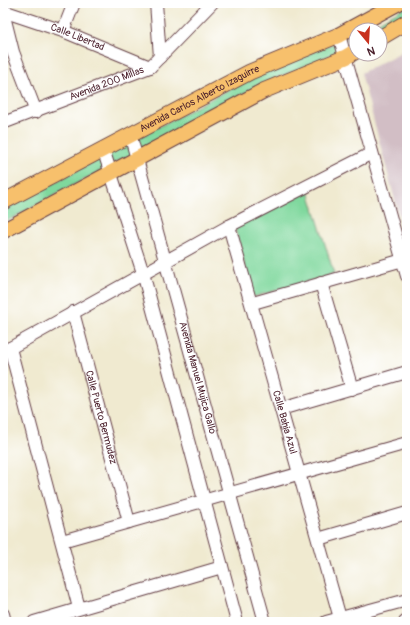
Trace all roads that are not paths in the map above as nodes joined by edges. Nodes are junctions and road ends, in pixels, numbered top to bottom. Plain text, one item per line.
1 (74, 3) edge
2 (156, 3) edge
3 (212, 3) edge
4 (396, 4) edge
5 (3, 12) edge
6 (407, 22) edge
7 (63, 31) junction
8 (388, 33) edge
9 (339, 35) junction
10 (348, 49) edge
11 (348, 55) edge
12 (160, 57) junction
13 (353, 62) edge
14 (150, 67) junction
15 (36, 112) junction
16 (3, 123) edge
17 (130, 134) junction
18 (103, 148) junction
19 (372, 153) junction
20 (136, 159) junction
21 (111, 173) junction
22 (3, 202) edge
23 (230, 226) junction
24 (3, 231) edge
25 (403, 260) junction
26 (165, 261) junction
27 (143, 273) junction
28 (407, 276) edge
29 (322, 283) junction
30 (253, 303) junction
31 (73, 312) junction
32 (6, 350) edge
33 (407, 372) edge
34 (352, 389) junction
35 (281, 409) junction
36 (407, 443) edge
37 (299, 474) junction
38 (229, 494) junction
39 (203, 501) junction
40 (407, 513) edge
41 (129, 522) junction
42 (318, 539) junction
43 (62, 541) junction
44 (222, 567) junction
45 (407, 600) edge
46 (79, 608) junction
47 (3, 614) edge
48 (340, 618) junction
49 (5, 622) edge
50 (34, 622) edge
51 (237, 622) edge
52 (264, 622) edge
53 (326, 622) edge

1 - 7 street
2 - 12 street
3 - 12 street, Avenida 200 Millas
4 - 9 main road, Avenida Carlos Alberto Izaguirre
5 - 7 street, Calle Libertad
5 - 15 street
6 - 8 main road
7 - 14 street, Calle Libertad
9 - 10 street
9 - 17 main road, Avenida Carlos Alberto Izaguirre
11 - 20 main road
12 - 14 street, Avenida 200 Millas
13 - 19 street
14 - 15 street, Avenida 200 Millas
15 - 16 street, Avenida 200 Millas
17 - 18 main road, Avenida Carlos Alberto Izaguirre
17 - 20 street, Avenida Manuel Mujica Gallo
18 - 21 street
18 - 22 main road, Avenida Carlos Alberto Izaguirre
19 - 23 street
19 - 25 street
20 - 21 main road
20 - 26 street, Avenida Manuel Mujica Gallo
21 - 24 main road
21 - 27 street
23 - 26 street
23 - 30 street, Calle Bahia Azul
25 - 28 street
25 - 29 street
26 - 27 street
26 - 38 street, Avenida Manuel Mujica Gallo
27 - 31 street
27 - 39 street
29 - 30 street
29 - 34 street
30 - 35 street, Calle Bahia Azul
31 - 32 street
31 - 41 street, Calle Puerto Bermudez
32 - 43 street
33 - 34 street
34 - 35 street
35 - 37 street, Calle Bahia Azul
36 - 37 street
37 - 38 street
37 - 42 street, Calle Bahia Azul
38 - 39 street
38 - 52 street, Avenida Manuel Mujica Gallo
39 - 41 street
39 - 44 street
40 - 42 street
41 - 43 street
42 - 48 street, Calle Bahia Azul
43 - 46 street
44 - 46 street
44 - 51 street
45 - 48 street
46 - 50 street
47 - 49 street
48 - 53 street

